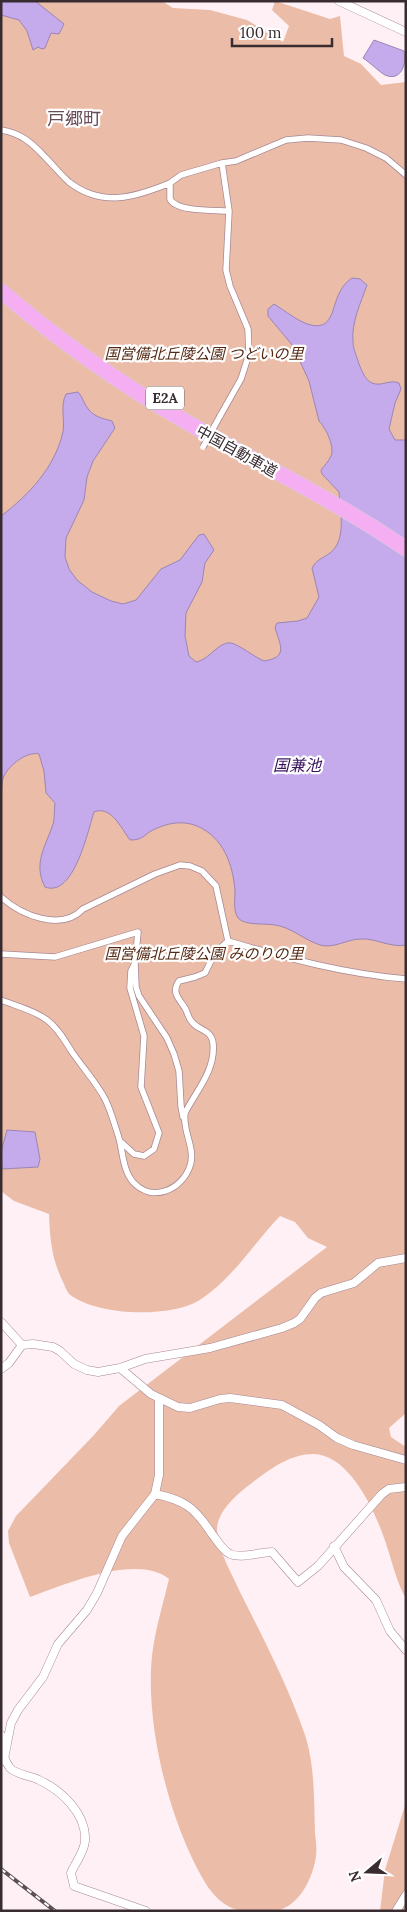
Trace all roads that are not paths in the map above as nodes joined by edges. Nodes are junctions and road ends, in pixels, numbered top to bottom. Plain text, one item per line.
1 (339, 1) edge
2 (406, 32) edge
3 (1, 130) edge
4 (222, 163) junction
5 (406, 175) edge
6 (170, 183) junction
7 (229, 211) junction
8 (1, 279) edge
9 (1, 291) edge
10 (203, 447) dead end
11 (339, 502) junction
12 (406, 536) edge
13 (406, 549) edge
14 (1, 897) edge
15 (228, 941) junction
16 (1, 954) edge
17 (135, 963) junction
18 (406, 978) edge
19 (1, 1000) edge
20 (184, 1119) junction
21 (120, 1140) junction
22 (406, 1258) edge
23 (1, 1322) edge
24 (22, 1345) junction
25 (120, 1368) junction
26 (1, 1369) edge
27 (159, 1398) junction
28 (406, 1460) edge
29 (406, 1487) edge
30 (155, 1494) junction
31 (334, 1546) junction
32 (406, 1650) edge
33 (1, 1735) edge
34 (3, 1760) edge
35 (406, 1895) edge
36 (146, 1911) edge
37 (396, 1911) edge

1 - 2 street
3 - 6 street
4 - 5 street
4 - 6 street
4 - 7 street
6 - 7 street
7 - 10 street, bridge
8 - 11 highway, 中国自動車道 / E2A
9 - 11 highway, 中国自動車道 / E2A
11 - 12 highway, 中国自動車道 / E2A
11 - 13 highway, 中国自動車道 / E2A
14 - 15 street
15 - 18 street
15 - 20 street
16 - 17 street
17 - 20 street
17 - 21 street
19 - 21 street
20 - 21 street
22 - 25 street
23 - 24 street
24 - 25 street
24 - 26 street
25 - 27 street
27 - 28 street
27 - 30 street
29 - 31 street
30 - 31 street
30 - 34 street
31 - 32 street
33 - 34 street
34 - 36 street
35 - 37 street

